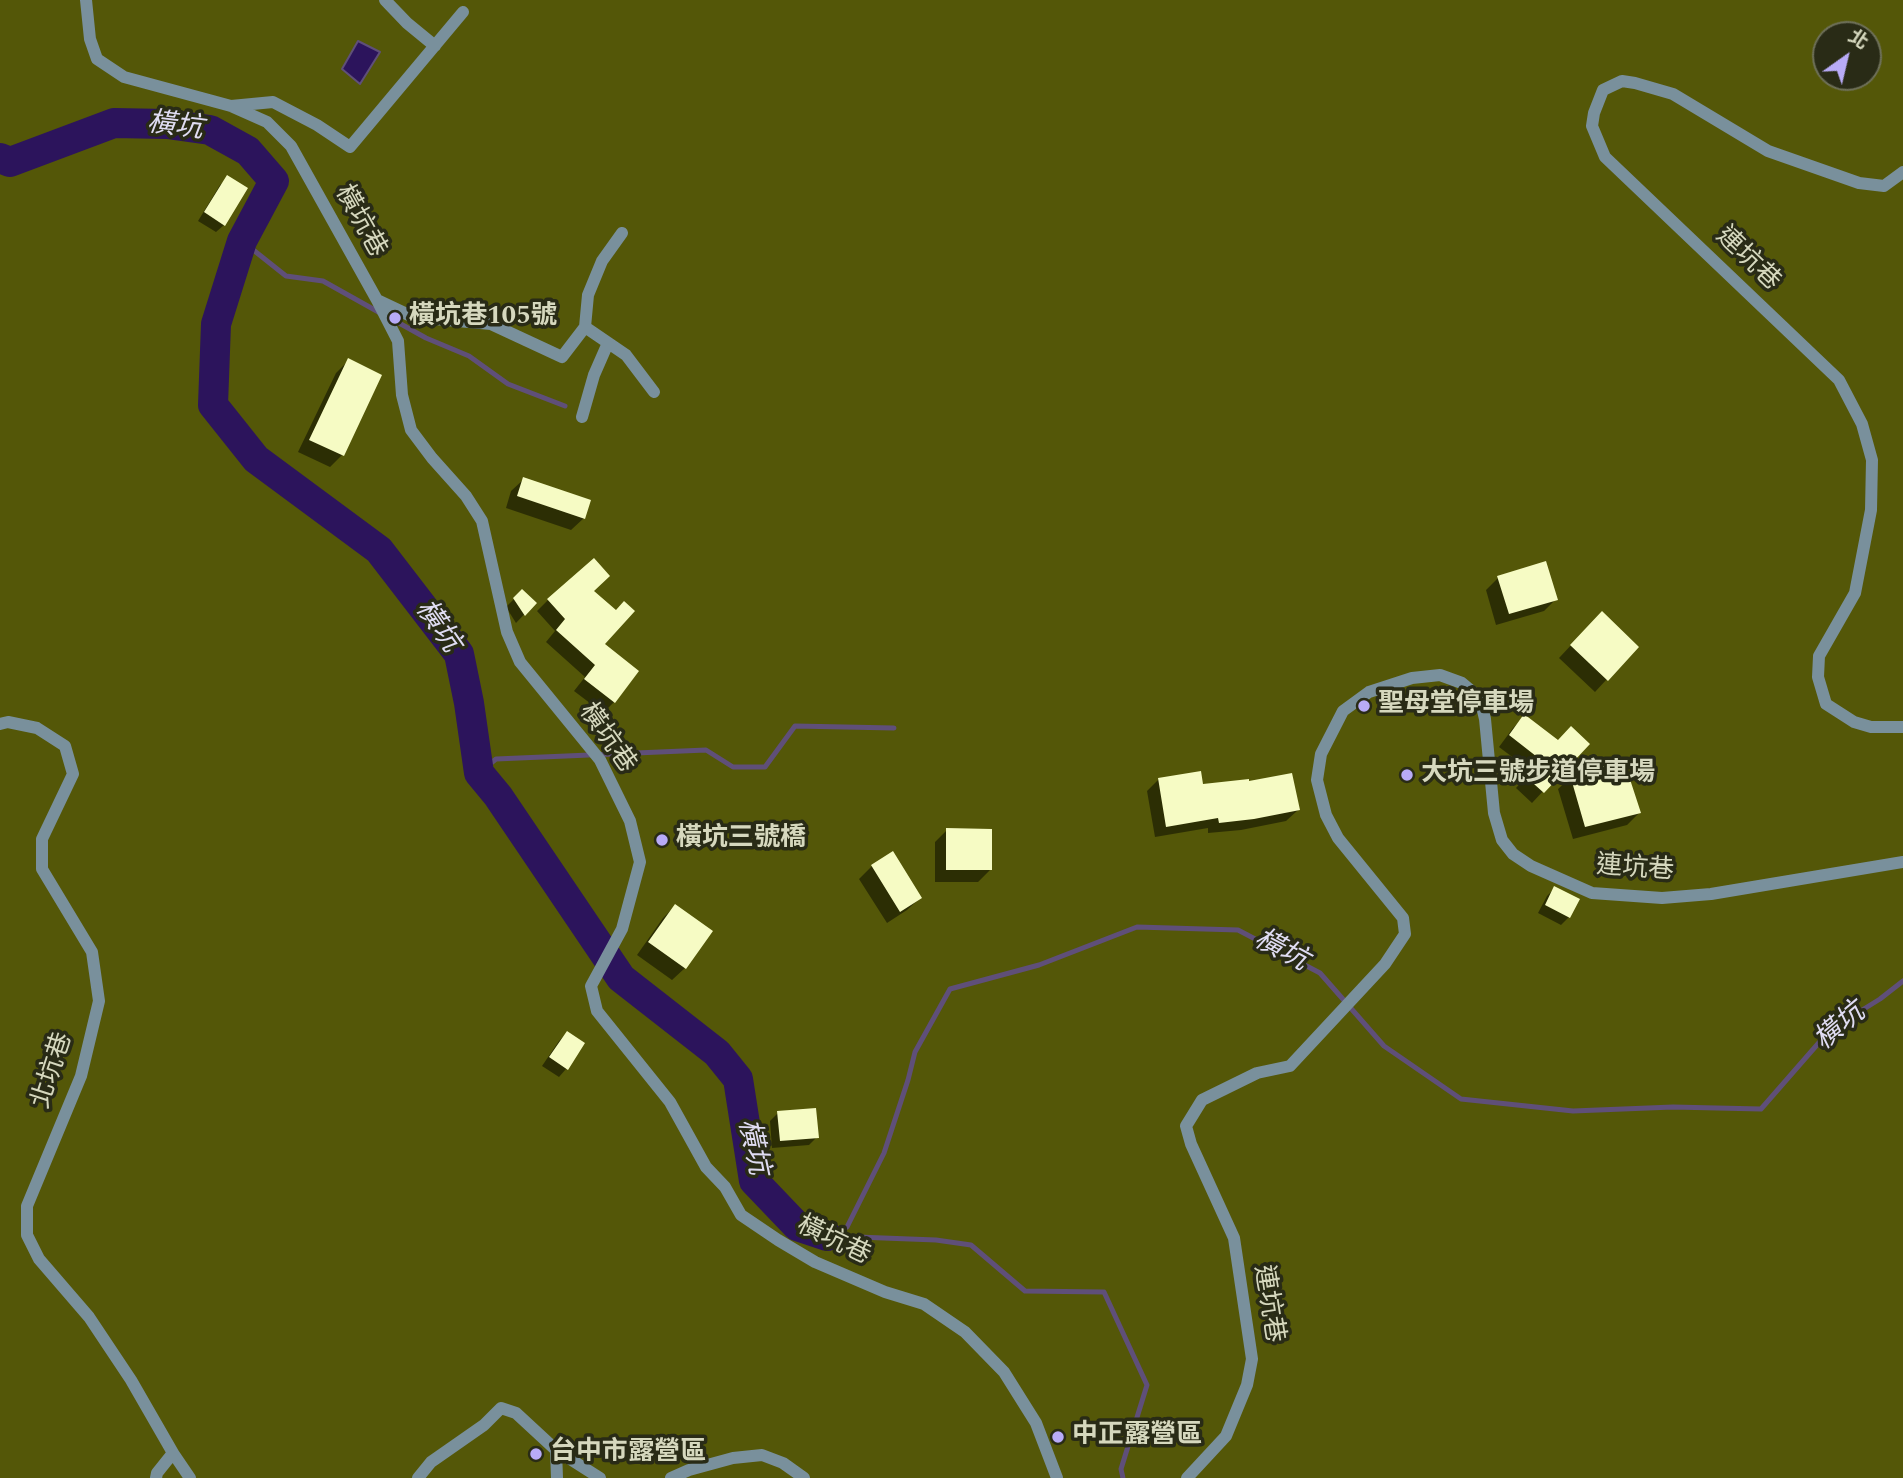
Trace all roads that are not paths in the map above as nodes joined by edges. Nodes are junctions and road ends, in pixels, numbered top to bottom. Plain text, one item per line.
1 (86, 0) edge
2 (386, 0) edge
3 (463, 12) dead end
4 (435, 46) junction
5 (231, 106) junction
6 (1903, 172) edge
7 (622, 233) dead end
8 (377, 300) junction
9 (585, 327) junction
10 (608, 343) junction
11 (654, 392) dead end
12 (582, 417) dead end
13 (0, 724) edge
14 (1903, 727) edge
15 (1903, 862) edge
16 (555, 1450) junction
17 (173, 1453) junction
18 (1201, 1473) edge
19 (156, 1478) edge
20 (190, 1478) edge
21 (418, 1478) edge
22 (557, 1478) edge
23 (600, 1478) edge
24 (671, 1478) edge
25 (804, 1478) edge
26 (1057, 1478) edge
27 (1188, 1478) edge

1 - 5 street, 橫坑巷
2 - 4 street
3 - 4 street
4 - 5 street
5 - 8 street, 橫坑巷
6 - 14 street, 連坑巷
7 - 9 street
8 - 9 street
8 - 26 street, 橫坑巷
9 - 10 street
10 - 11 street
10 - 12 street
13 - 17 street, 北坑巷
15 - 18 street, 連坑巷
16 - 21 street
16 - 22 street
16 - 23 street
17 - 19 street
17 - 20 street, 北坑巷
18 - 27 street, 連坑巷
24 - 25 street

